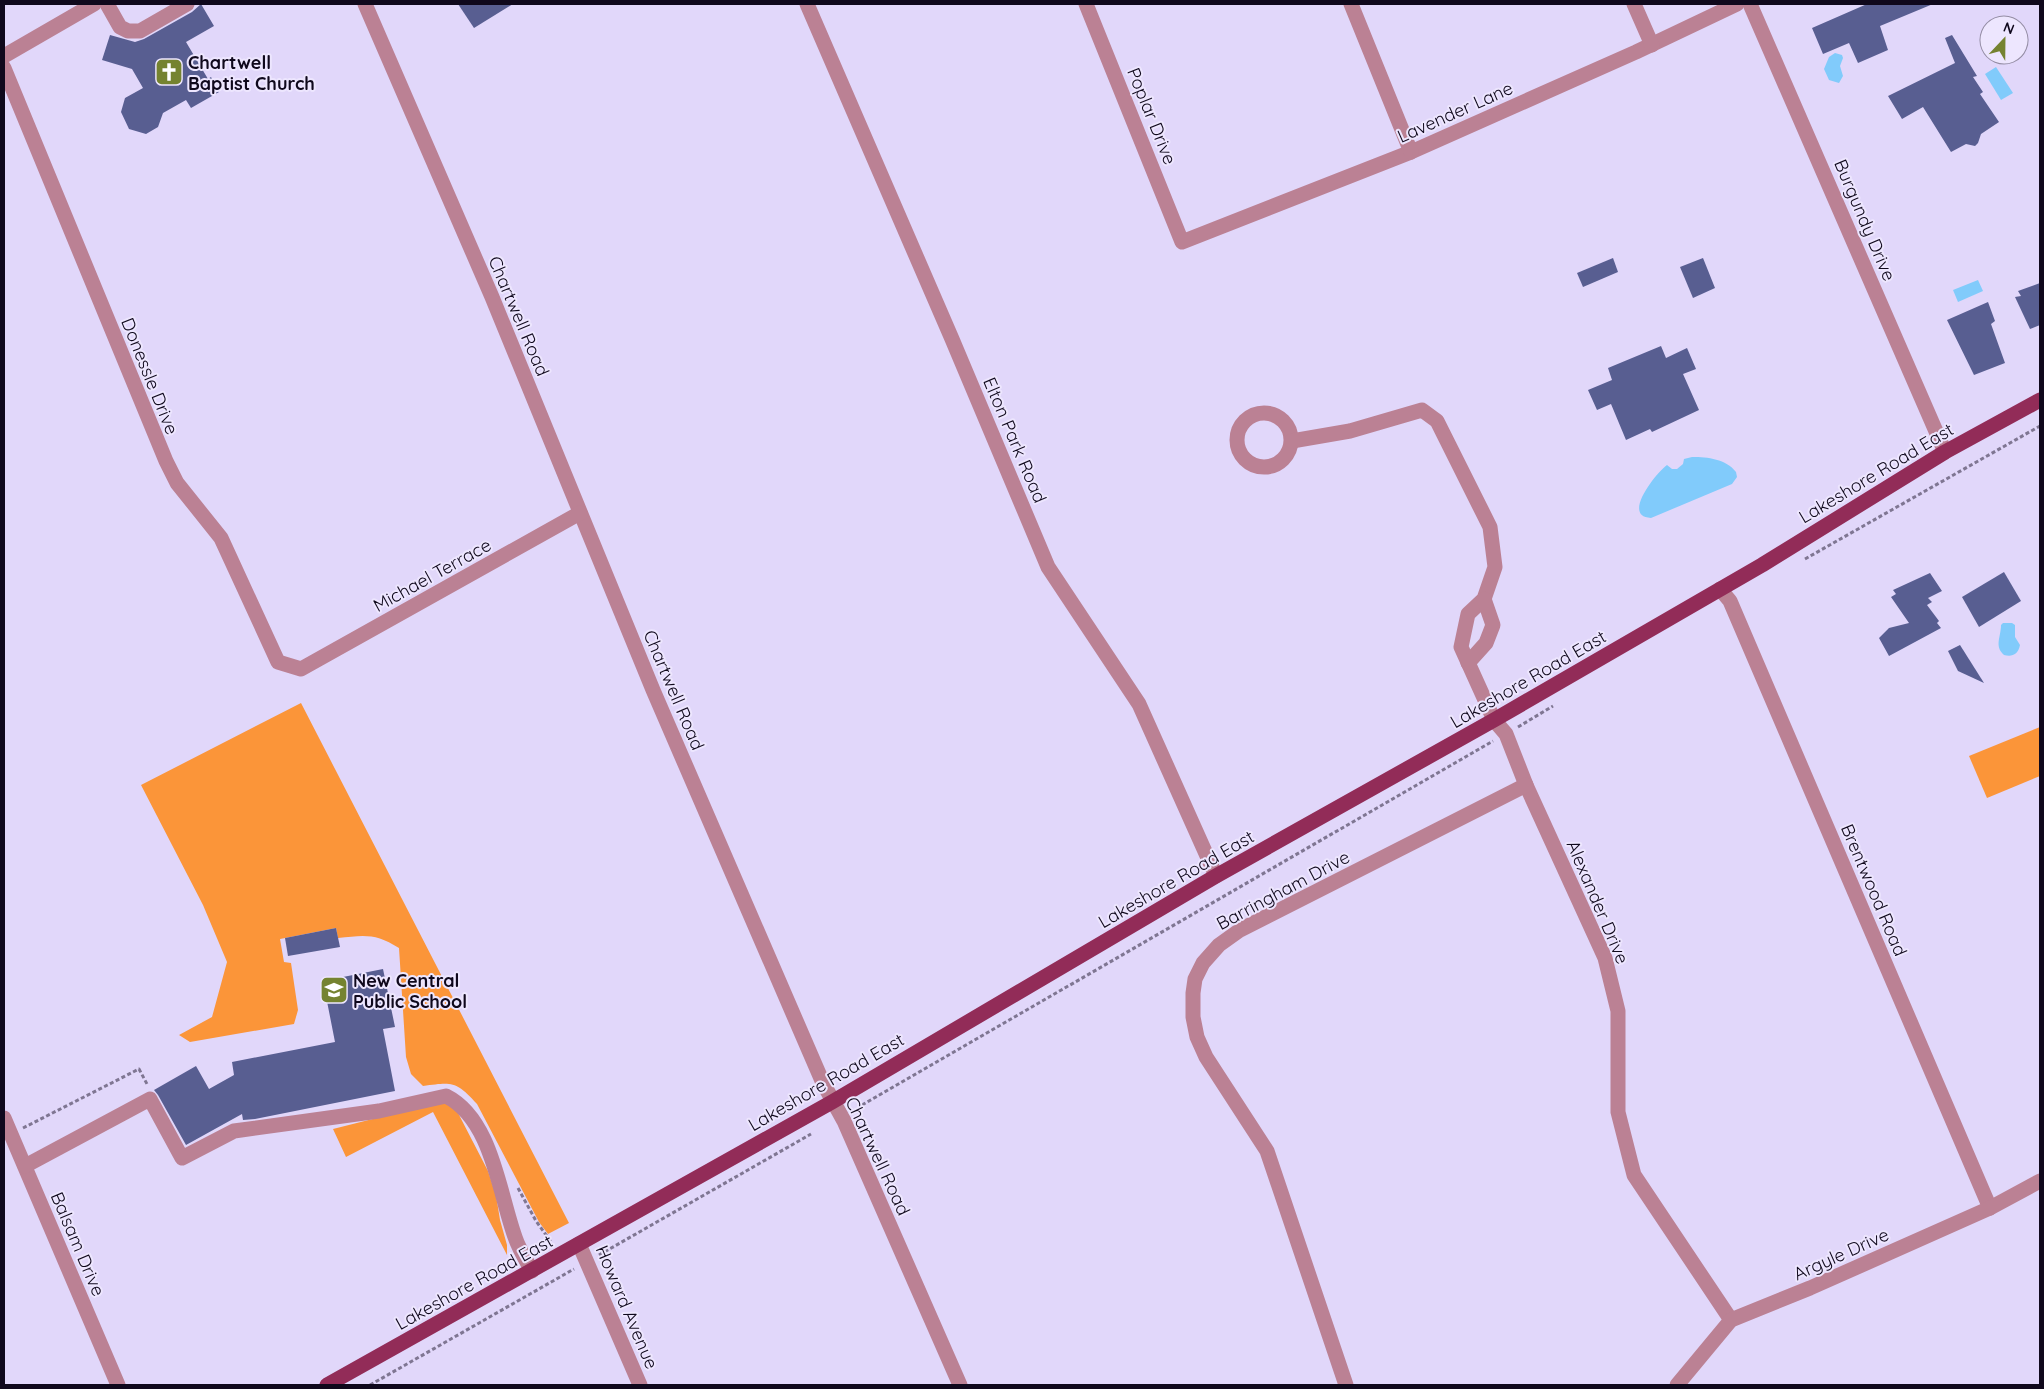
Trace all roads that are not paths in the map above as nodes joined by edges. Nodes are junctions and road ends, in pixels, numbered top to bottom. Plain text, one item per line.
1 (94, 4) edge
2 (107, 4) edge
3 (187, 4) edge
4 (365, 4) edge
5 (807, 4) edge
6 (1086, 4) edge
7 (1351, 4) edge
8 (1634, 4) edge
9 (1737, 4) edge
10 (1750, 4) edge
11 (1652, 45) junction
12 (4, 56) edge
13 (4, 68) edge
14 (1411, 152) junction
15 (1182, 242) joint
16 (2040, 400) edge
17 (1292, 441) dead end
18 (1945, 452) junction
19 (580, 513) junction
20 (1720, 589) junction
21 (1484, 599) junction
22 (1468, 663) junction
23 (302, 669) joint
24 (1494, 720) junction
25 (1526, 785) junction
26 (1216, 876) junction
27 (832, 1102) junction
28 (4, 1118) edge
29 (24, 1166) junction
30 (2040, 1181) edge
31 (1990, 1208) junction
32 (579, 1244) junction
33 (532, 1271) junction
34 (1731, 1320) junction
35 (118, 1385) edge
36 (327, 1385) edge
37 (640, 1385) edge
38 (960, 1385) edge
39 (1346, 1385) edge
40 (1677, 1385) edge

1 - 12 street
2 - 3 street
4 - 19 street, Chartwell Road
5 - 26 street, Elton Park Road
6 - 15 street, Poplar Drive
7 - 14 street
8 - 11 street
9 - 11 street, Lavender Lane
10 - 18 street, Burgundy Drive
11 - 14 street, Lavender Lane
13 - 23 street, Donessle Drive
14 - 15 street, Lavender Lane
16 - 18 main road, Lakeshore Road East
17 - 21 street
18 - 20 main road, Lakeshore Road East
19 - 23 street, Michael Terrace
19 - 27 street, Chartwell Road
20 - 24 main road, Lakeshore Road East
20 - 31 street, Brentwood Road
21 - 22 street, Alexander Drive
21 - 22 street
22 - 24 street, Alexander Drive
24 - 25 street, Alexander Drive
24 - 26 main road, Lakeshore Road East
25 - 34 street, Alexander Drive
25 - 39 street, Barringham Drive
26 - 27 main road, Lakeshore Road East
27 - 32 main road, Lakeshore Road East
27 - 38 street, Chartwell Road
28 - 29 street, Balsam Drive
29 - 33 street
29 - 35 street, Balsam Drive
30 - 31 street, Argyle Drive
31 - 34 street, Argyle Drive
32 - 33 main road, Lakeshore Road East
32 - 37 street, Howard Avenue
33 - 36 main road, Lakeshore Road East
34 - 40 street, Argyle Drive

